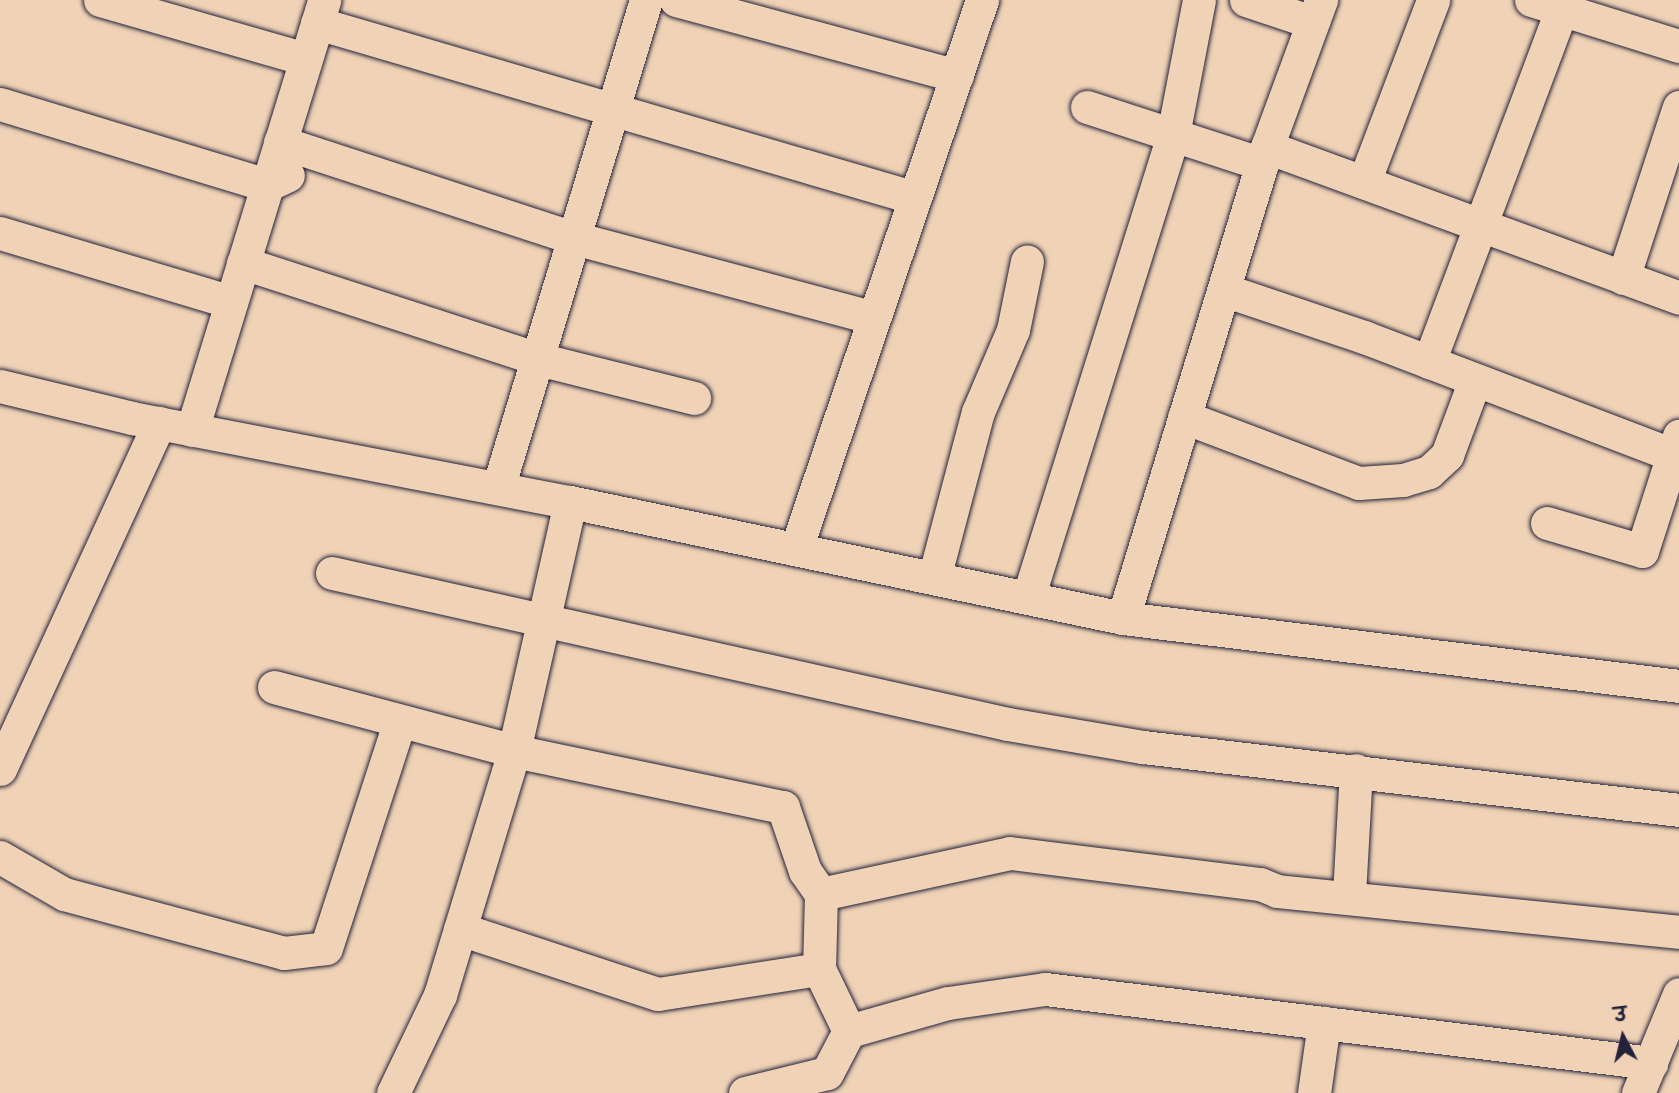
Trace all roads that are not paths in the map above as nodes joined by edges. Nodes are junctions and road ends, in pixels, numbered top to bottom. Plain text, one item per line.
1 (100, 0) edge
2 (646, 0) edge
3 (676, 0) edge
4 (982, 0) edge
5 (1199, 0) edge
6 (1246, 0) edge
7 (1433, 0) edge
8 (1546, 5) edge
9 (1317, 11) edge
10 (321, 12) edge
11 (1608, 12) edge
12 (1679, 46) edge
13 (306, 58) junction
14 (957, 76) junction
15 (0, 104) edge
16 (1087, 107) dead end
17 (1679, 107) edge
18 (612, 113) junction
19 (1172, 135) junction
20 (280, 142) junction
21 (1264, 155) junction
22 (325, 157) junction
23 (1364, 183) junction
24 (267, 185) junction
25 (915, 198) junction
26 (1480, 225) junction
27 (0, 233) edge
28 (575, 238) junction
29 (1027, 261) dead end
30 (243, 263) junction
31 (1623, 278) junction
32 (1224, 290) junction
33 (1679, 298) edge
34 (231, 302) junction
35 (874, 318) junction
36 (538, 359) junction
37 (1429, 362) junction
38 (1475, 380) junction
39 (0, 386) edge
40 (694, 398) dead end
41 (1184, 417) junction
42 (159, 423) junction
43 (192, 430) junction
44 (1676, 446) edge
45 (498, 488) junction
46 (570, 502) junction
47 (1667, 512) edge
48 (1547, 523) dead end
49 (796, 550) junction
50 (332, 573) dead end
51 (934, 578) junction
52 (1028, 598) junction
53 (1123, 618) junction
54 (543, 621) junction
55 (1679, 685) edge
56 (274, 687) dead end
57 (399, 723) junction
58 (514, 751) junction
59 (0, 769) edge
60 (1356, 770) junction
61 (1679, 810) edge
62 (0, 857) edge
63 (821, 894) junction
64 (1349, 895) junction
65 (460, 929) junction
66 (1679, 932) edge
67 (819, 970) junction
68 (1679, 994) edge
69 (1324, 1023) junction
70 (849, 1031) junction
71 (1645, 1078) edge
72 (393, 1093) edge
73 (745, 1093) edge
74 (1314, 1093) edge

1 - 13 street
2 - 18 street
3 - 14 street
4 - 14 street
5 - 19 street
6 - 9 street
7 - 23 street
8 - 11 street
8 - 26 street
9 - 21 street
10 - 13 street
10 - 18 street
11 - 12 street
13 - 20 street
14 - 25 street
15 - 24 street
16 - 19 street
17 - 31 street
18 - 25 street
18 - 28 street
19 - 21 street
19 - 52 street
20 - 22 street
20 - 24 street
21 - 23 street
21 - 32 street
22 - 24 street
22 - 28 street
23 - 26 street
24 - 30 street
25 - 35 street
26 - 31 street
26 - 37 street
27 - 34 street
28 - 35 street
28 - 36 street
29 - 51 street
30 - 34 street
30 - 36 street
31 - 33 street
32 - 37 street
32 - 41 street
34 - 43 street
35 - 49 street
36 - 40 street
36 - 45 street
37 - 38 street
38 - 41 street
38 - 44 street
39 - 42 street
41 - 53 street
42 - 43 street
42 - 59 street
43 - 45 street
44 - 47 street
45 - 46 street
46 - 49 street
46 - 54 street
47 - 48 street
49 - 51 street
50 - 54 street
51 - 52 street
52 - 53 street
53 - 55 street
54 - 58 street
54 - 60 street
56 - 57 street
57 - 58 street
57 - 62 street
58 - 63 street
58 - 65 street
60 - 61 street
60 - 64 street
63 - 64 street
63 - 67 street
64 - 66 street
65 - 67 street
65 - 72 street
67 - 70 street
68 - 71 street
69 - 70 street
69 - 71 street
69 - 74 street
70 - 73 street

